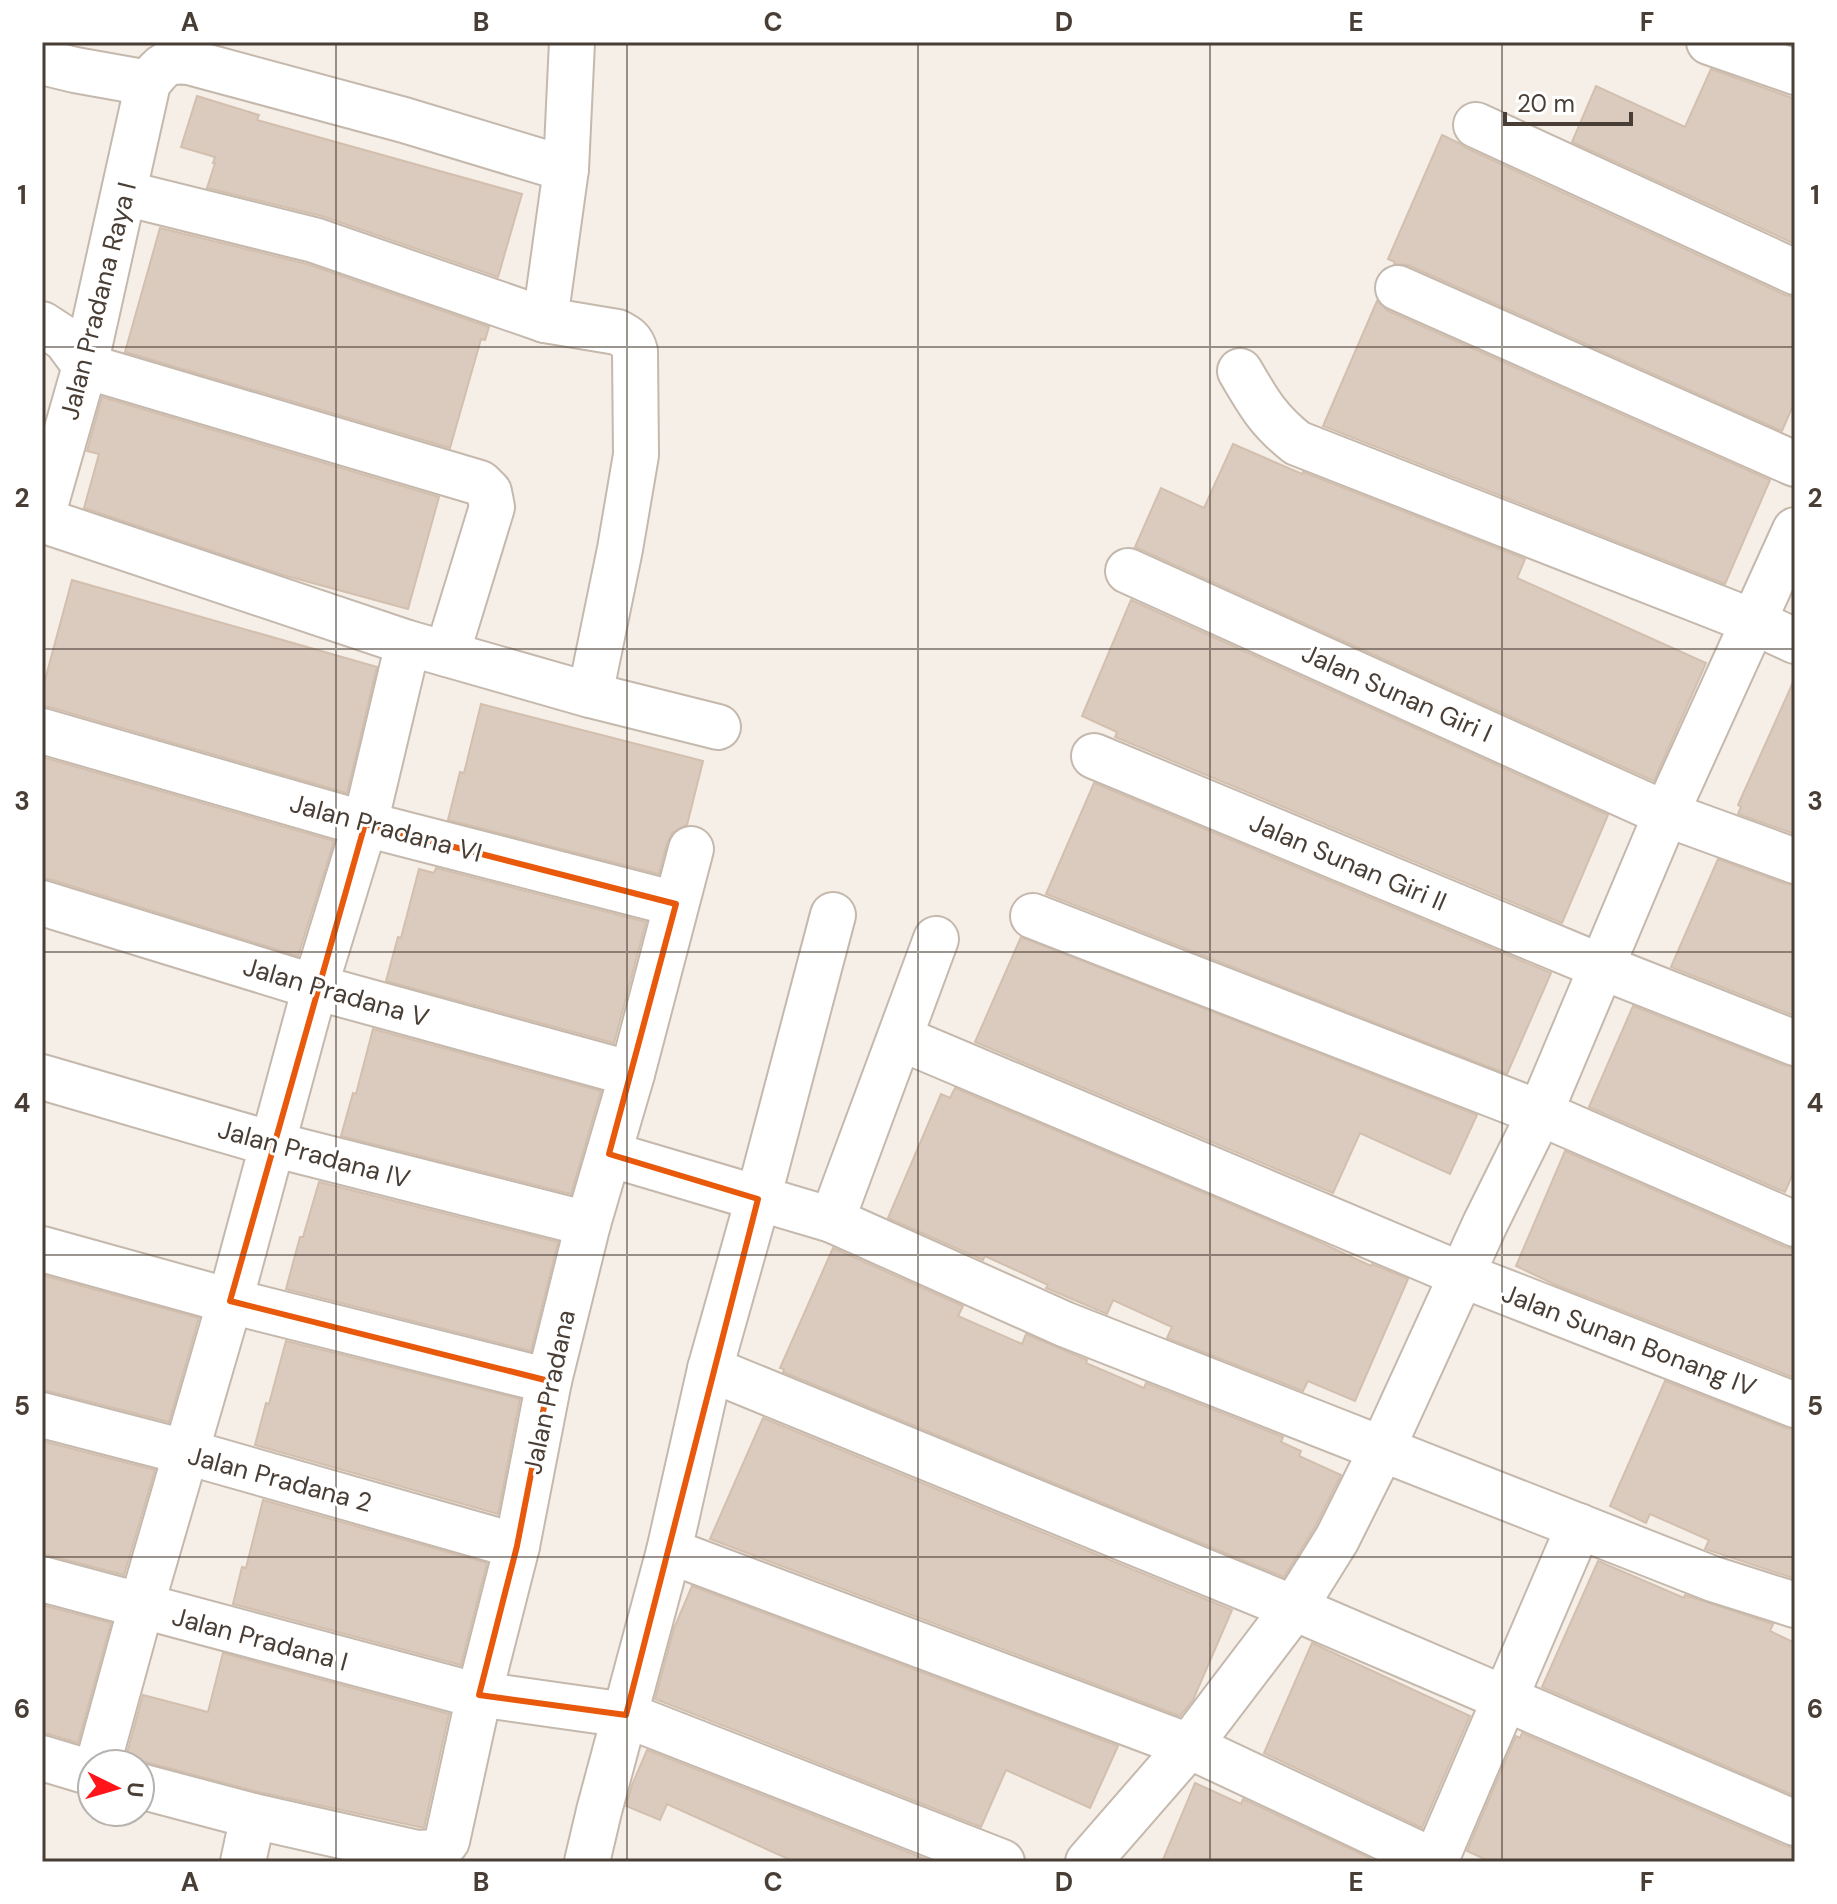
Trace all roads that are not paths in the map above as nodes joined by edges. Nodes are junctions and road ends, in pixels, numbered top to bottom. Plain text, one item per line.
1 (572, 42) edge
2 (1709, 42) edge
3 (42, 62) edge
4 (1795, 72) edge
5 (148, 83) junction
6 (1476, 125) dead end
7 (566, 169) junction
8 (124, 193) junction
9 (1795, 272) edge
10 (1398, 288) dead end
11 (545, 320) junction
12 (42, 324) edge
13 (85, 366) junction
14 (1240, 371) dead end
15 (1795, 464) edge
16 (42, 519) edge
17 (1795, 530) edge
18 (1128, 571) dead end
19 (1754, 622) junction
20 (1795, 641) edge
21 (427, 648) junction
22 (590, 695) junction
23 (718, 727) dead end
24 (42, 731) edge
25 (1094, 756) dead end
26 (1666, 814) junction
27 (365, 824) junction
28 (691, 849) dead end
29 (1795, 861) edge
30 (42, 903) edge
31 (676, 904) junction
32 (833, 915) dead end
33 (1033, 916) dead end
34 (936, 939) dead end
35 (1602, 967) junction
36 (315, 987) junction
37 (900, 1038) junction
38 (1795, 1043) edge
39 (632, 1074) junction
40 (42, 1077) edge
41 (1540, 1113) junction
42 (272, 1144) junction
43 (609, 1154) junction
44 (758, 1199) junction
45 (832, 1220) junction
46 (588, 1224) junction
47 (1795, 1224) edge
48 (42, 1249) edge
49 (1462, 1275) junction
50 (230, 1301) junction
51 (710, 1369) junction
52 (549, 1381) junction
53 (1795, 1405) edge
54 (42, 1415) edge
55 (1383, 1447) junction
56 (185, 1453) junction
57 (1579, 1526) junction
58 (517, 1546) junction
59 (669, 1551) junction
60 (42, 1579) edge
61 (1795, 1605) edge
62 (141, 1607) junction
63 (1294, 1608) junction
64 (479, 1695) junction
65 (1505, 1699) junction
66 (626, 1715) junction
67 (1189, 1746) junction
68 (102, 1748) edge
69 (42, 1758) edge
70 (76, 1768) edge
71 (156, 1790) edge
72 (253, 1816) junction
73 (1795, 1823) edge
74 (416, 1858) edge
75 (243, 1862) edge
76 (587, 1862) edge
77 (1002, 1862) edge
78 (1088, 1862) edge
79 (1435, 1862) edge

1 - 7 street
2 - 4 street
3 - 5 street
5 - 7 street
5 - 8 street, Jalan Pradana Raya I
6 - 9 street
7 - 11 street
8 - 11 street
8 - 13 street, Jalan Pradana Raya I
10 - 15 street
11 - 22 street
12 - 13 street
13 - 16 street, Jalan Pradana Raya I
13 - 21 street
14 - 19 street
16 - 21 street
17 - 19 street
18 - 26 street, Jalan Sunan Giri I
19 - 20 street
19 - 26 street
21 - 22 street
21 - 27 street
22 - 23 street
24 - 27 street, Jalan Pradana VI
25 - 35 street, Jalan Sunan Giri II
26 - 29 street, Jalan Sunan Giri I
26 - 35 street
27 - 31 street, Jalan Pradana VI
27 - 36 street
28 - 31 street
30 - 36 street, Jalan Pradana V
31 - 39 street, Jalan Pradana
32 - 44 street
33 - 41 street
34 - 37 street
35 - 38 street, Jalan Sunan Giri II
35 - 41 street
36 - 39 street, Jalan Pradana V
36 - 42 street
37 - 45 street
37 - 49 street, Jalan Sunan Bonang IV
39 - 43 street, Jalan Pradana
40 - 42 street, Jalan Pradana IV
41 - 47 street
41 - 49 street
42 - 46 street, Jalan Pradana IV
42 - 50 street
43 - 44 street
43 - 46 street, Jalan Pradana
44 - 45 street
44 - 51 street
45 - 55 street
46 - 52 street, Jalan Pradana
48 - 50 street
49 - 53 street, Jalan Sunan Bonang IV
49 - 55 street
50 - 52 street
50 - 56 street
51 - 59 street
51 - 63 street
52 - 58 street, Jalan Pradana
54 - 56 street, Jalan Pradana 2
55 - 57 street
55 - 63 street
56 - 58 street, Jalan Pradana 2
56 - 62 street
57 - 61 street
57 - 65 street
58 - 64 street, Jalan Pradana
59 - 66 street
59 - 67 street
60 - 62 street, Jalan Pradana I
62 - 64 street, Jalan Pradana I
62 - 68 street
63 - 65 street
63 - 67 street
64 - 66 street, Jalan Pradana I
64 - 74 street, Jalan Pradana
65 - 73 street
65 - 79 street
66 - 76 street
66 - 77 street, Jalan Pradana I
67 - 78 street
67 - 79 street
69 - 70 street
71 - 72 street
72 - 74 street
72 - 75 street

